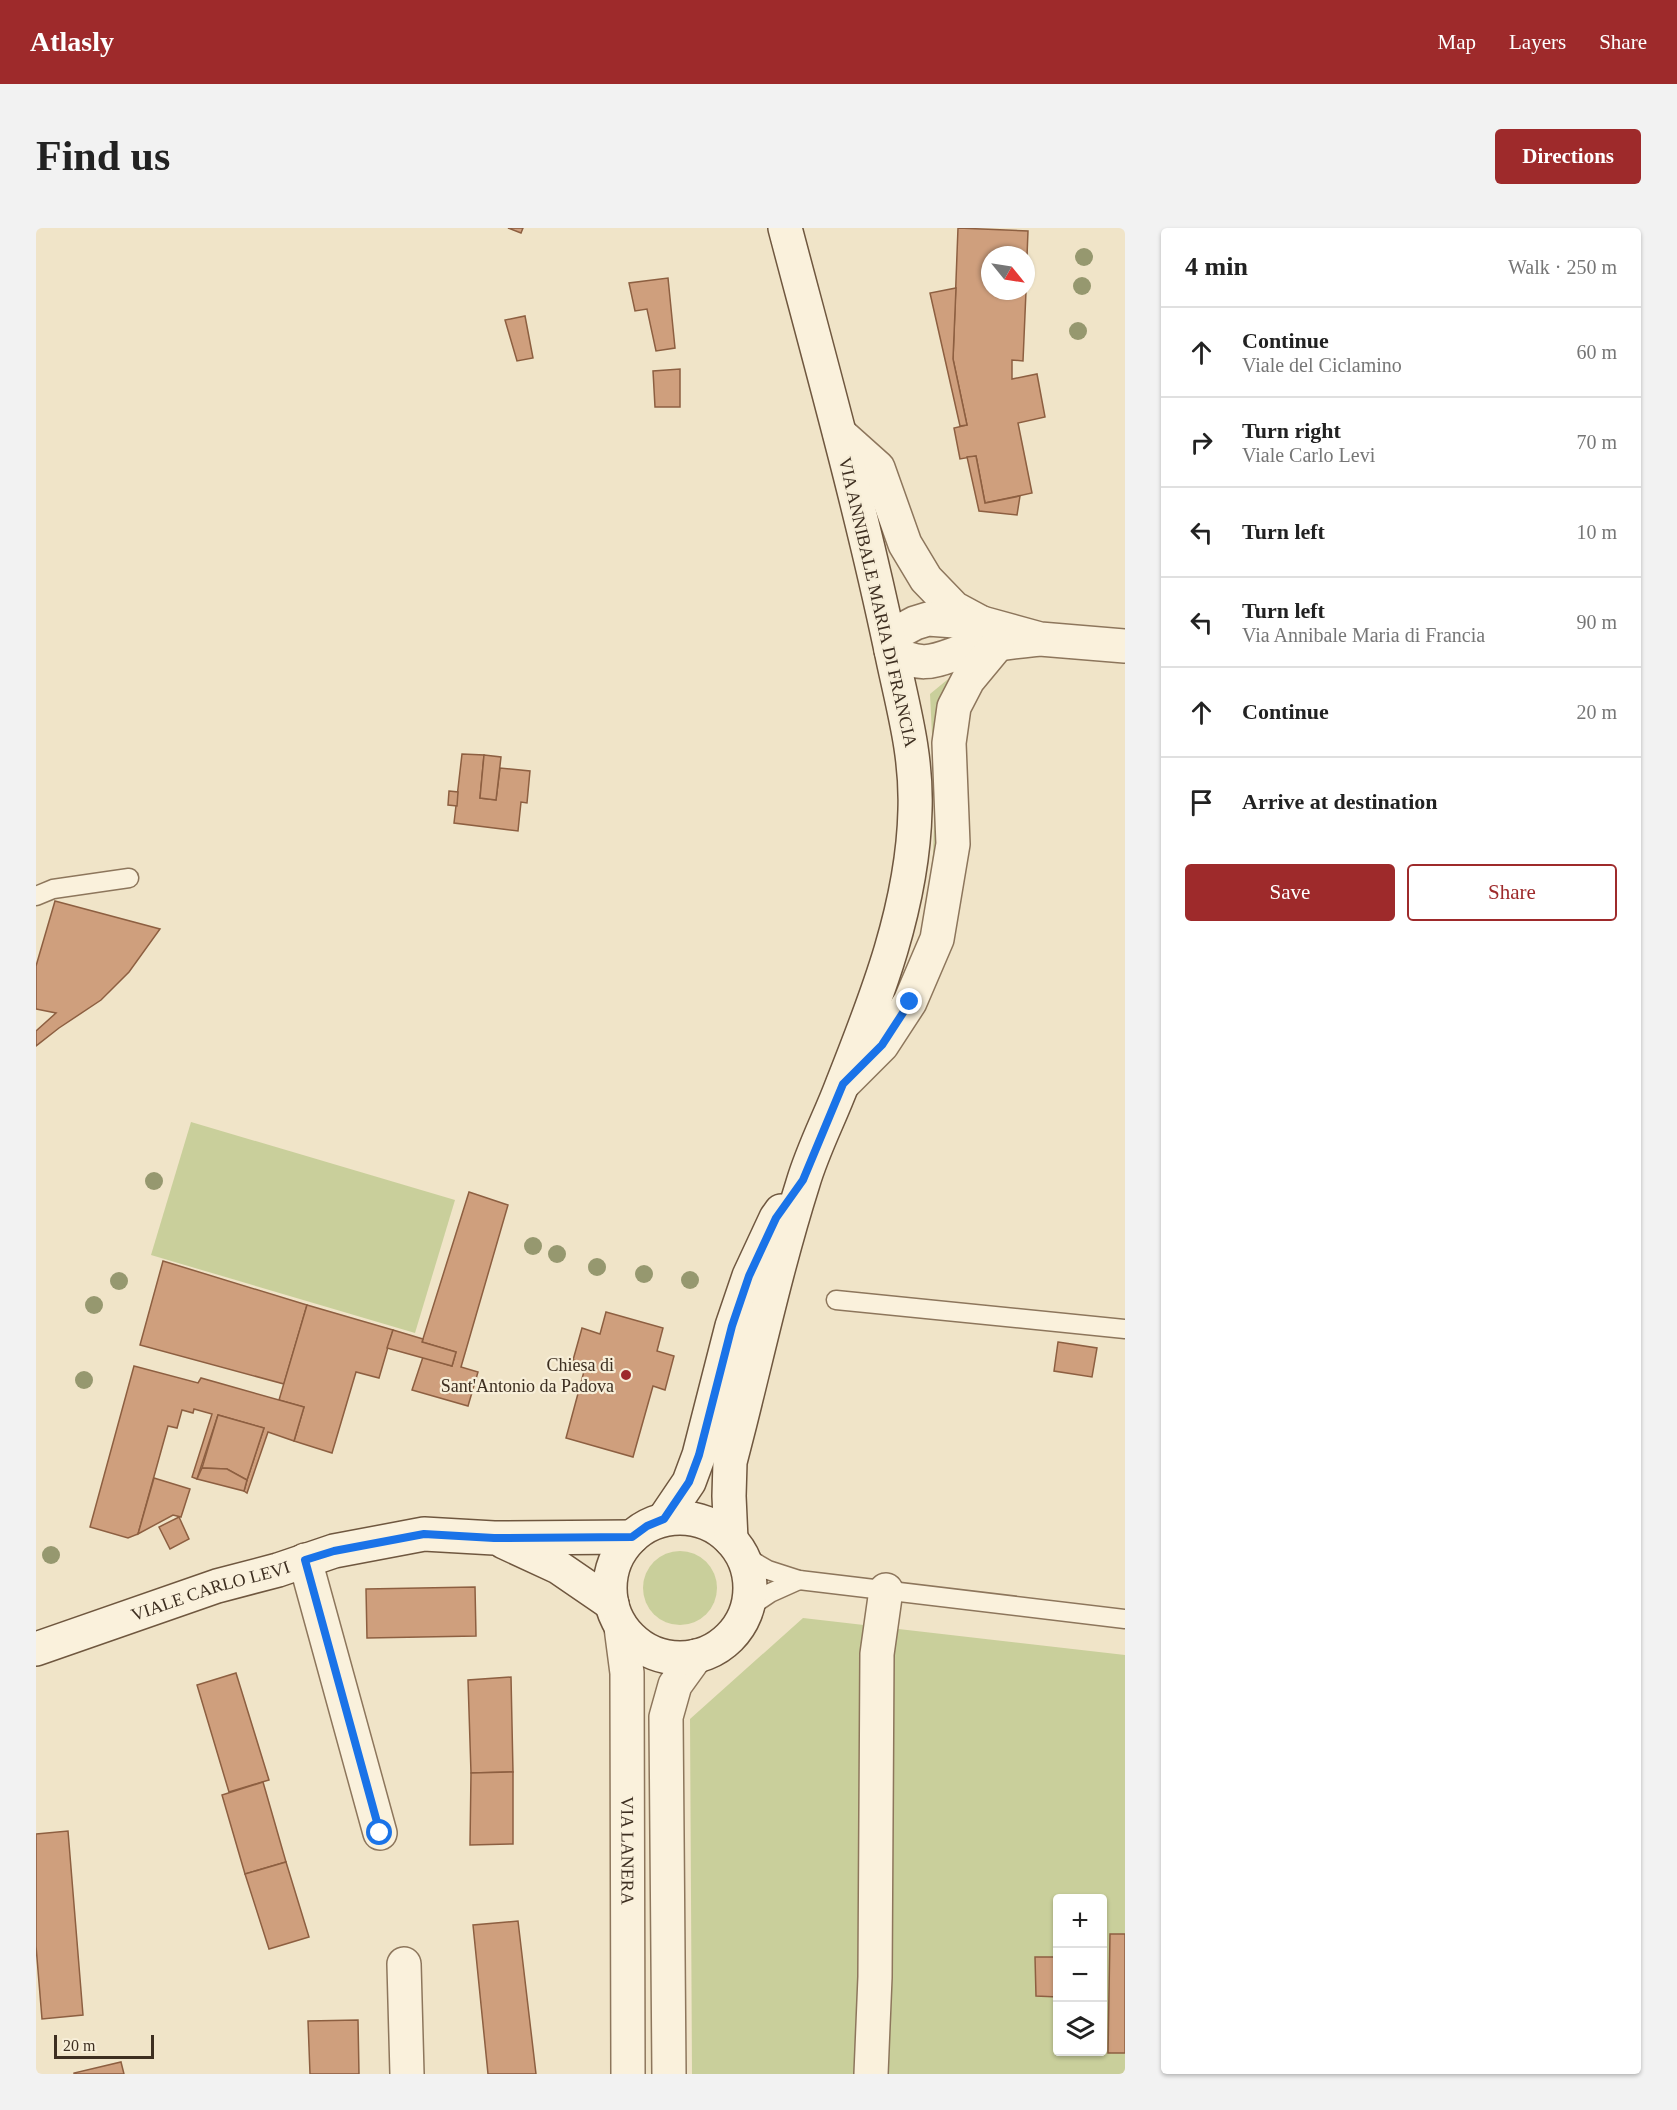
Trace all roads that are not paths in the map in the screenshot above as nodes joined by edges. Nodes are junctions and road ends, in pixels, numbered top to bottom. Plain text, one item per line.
1 (784, 228) edge
2 (840, 434) junction
3 (989, 634) junction
4 (1125, 646) edge
5 (891, 650) junction
6 (129, 878) dead end
7 (36, 896) edge
8 (843, 1084) junction
9 (803, 1180) junction
10 (836, 1300) dead end
11 (1125, 1329) edge
12 (664, 1519) junction
13 (632, 1537) junction
14 (494, 1538) junction
15 (737, 1547) junction
16 (305, 1560) junction
17 (799, 1580) junction
18 (886, 1590) junction
19 (748, 1608) junction
20 (616, 1616) junction
21 (1125, 1618) edge
22 (36, 1649) edge
23 (696, 1656) junction
24 (380, 1833) dead end
25 (404, 1964) dead end
26 (407, 2074) edge
27 (628, 2074) edge
28 (669, 2074) edge
29 (871, 2074) edge

1 - 2 main road, VIA ANNIBALE MARIA DI FRANCIA
2 - 3 main road
2 - 5 main road, VIA ANNIBALE MARIA DI FRANCIA
3 - 4 main road
3 - 5 main road
3 - 8 main road
5 - 8 main road, VIA ANNIBALE MARIA DI FRANCIA
6 - 7 lane
8 - 9 main road, VIA ANNIBALE MARIA DI FRANCIA
9 - 12 main road, VIA ANNIBALE MARIA DI FRANCIA
9 - 15 main road, VIA ANNIBALE MARIA DI FRANCIA
10 - 11 lane
12 - 13 main road
12 - 15 main road
13 - 14 main road, VIALE CARLO LEVI
13 - 20 main road
14 - 16 main road, VIALE CARLO LEVI
14 - 20 main road, VIALE CARLO LEVI
15 - 17 lane
15 - 19 main road
16 - 22 main road, VIALE CARLO LEVI
16 - 24 main road
17 - 18 lane
17 - 19 lane
18 - 21 lane
18 - 29 main road
19 - 23 main road
20 - 23 main road
20 - 27 main road, VIA LANERA
23 - 28 main road
25 - 26 main road

